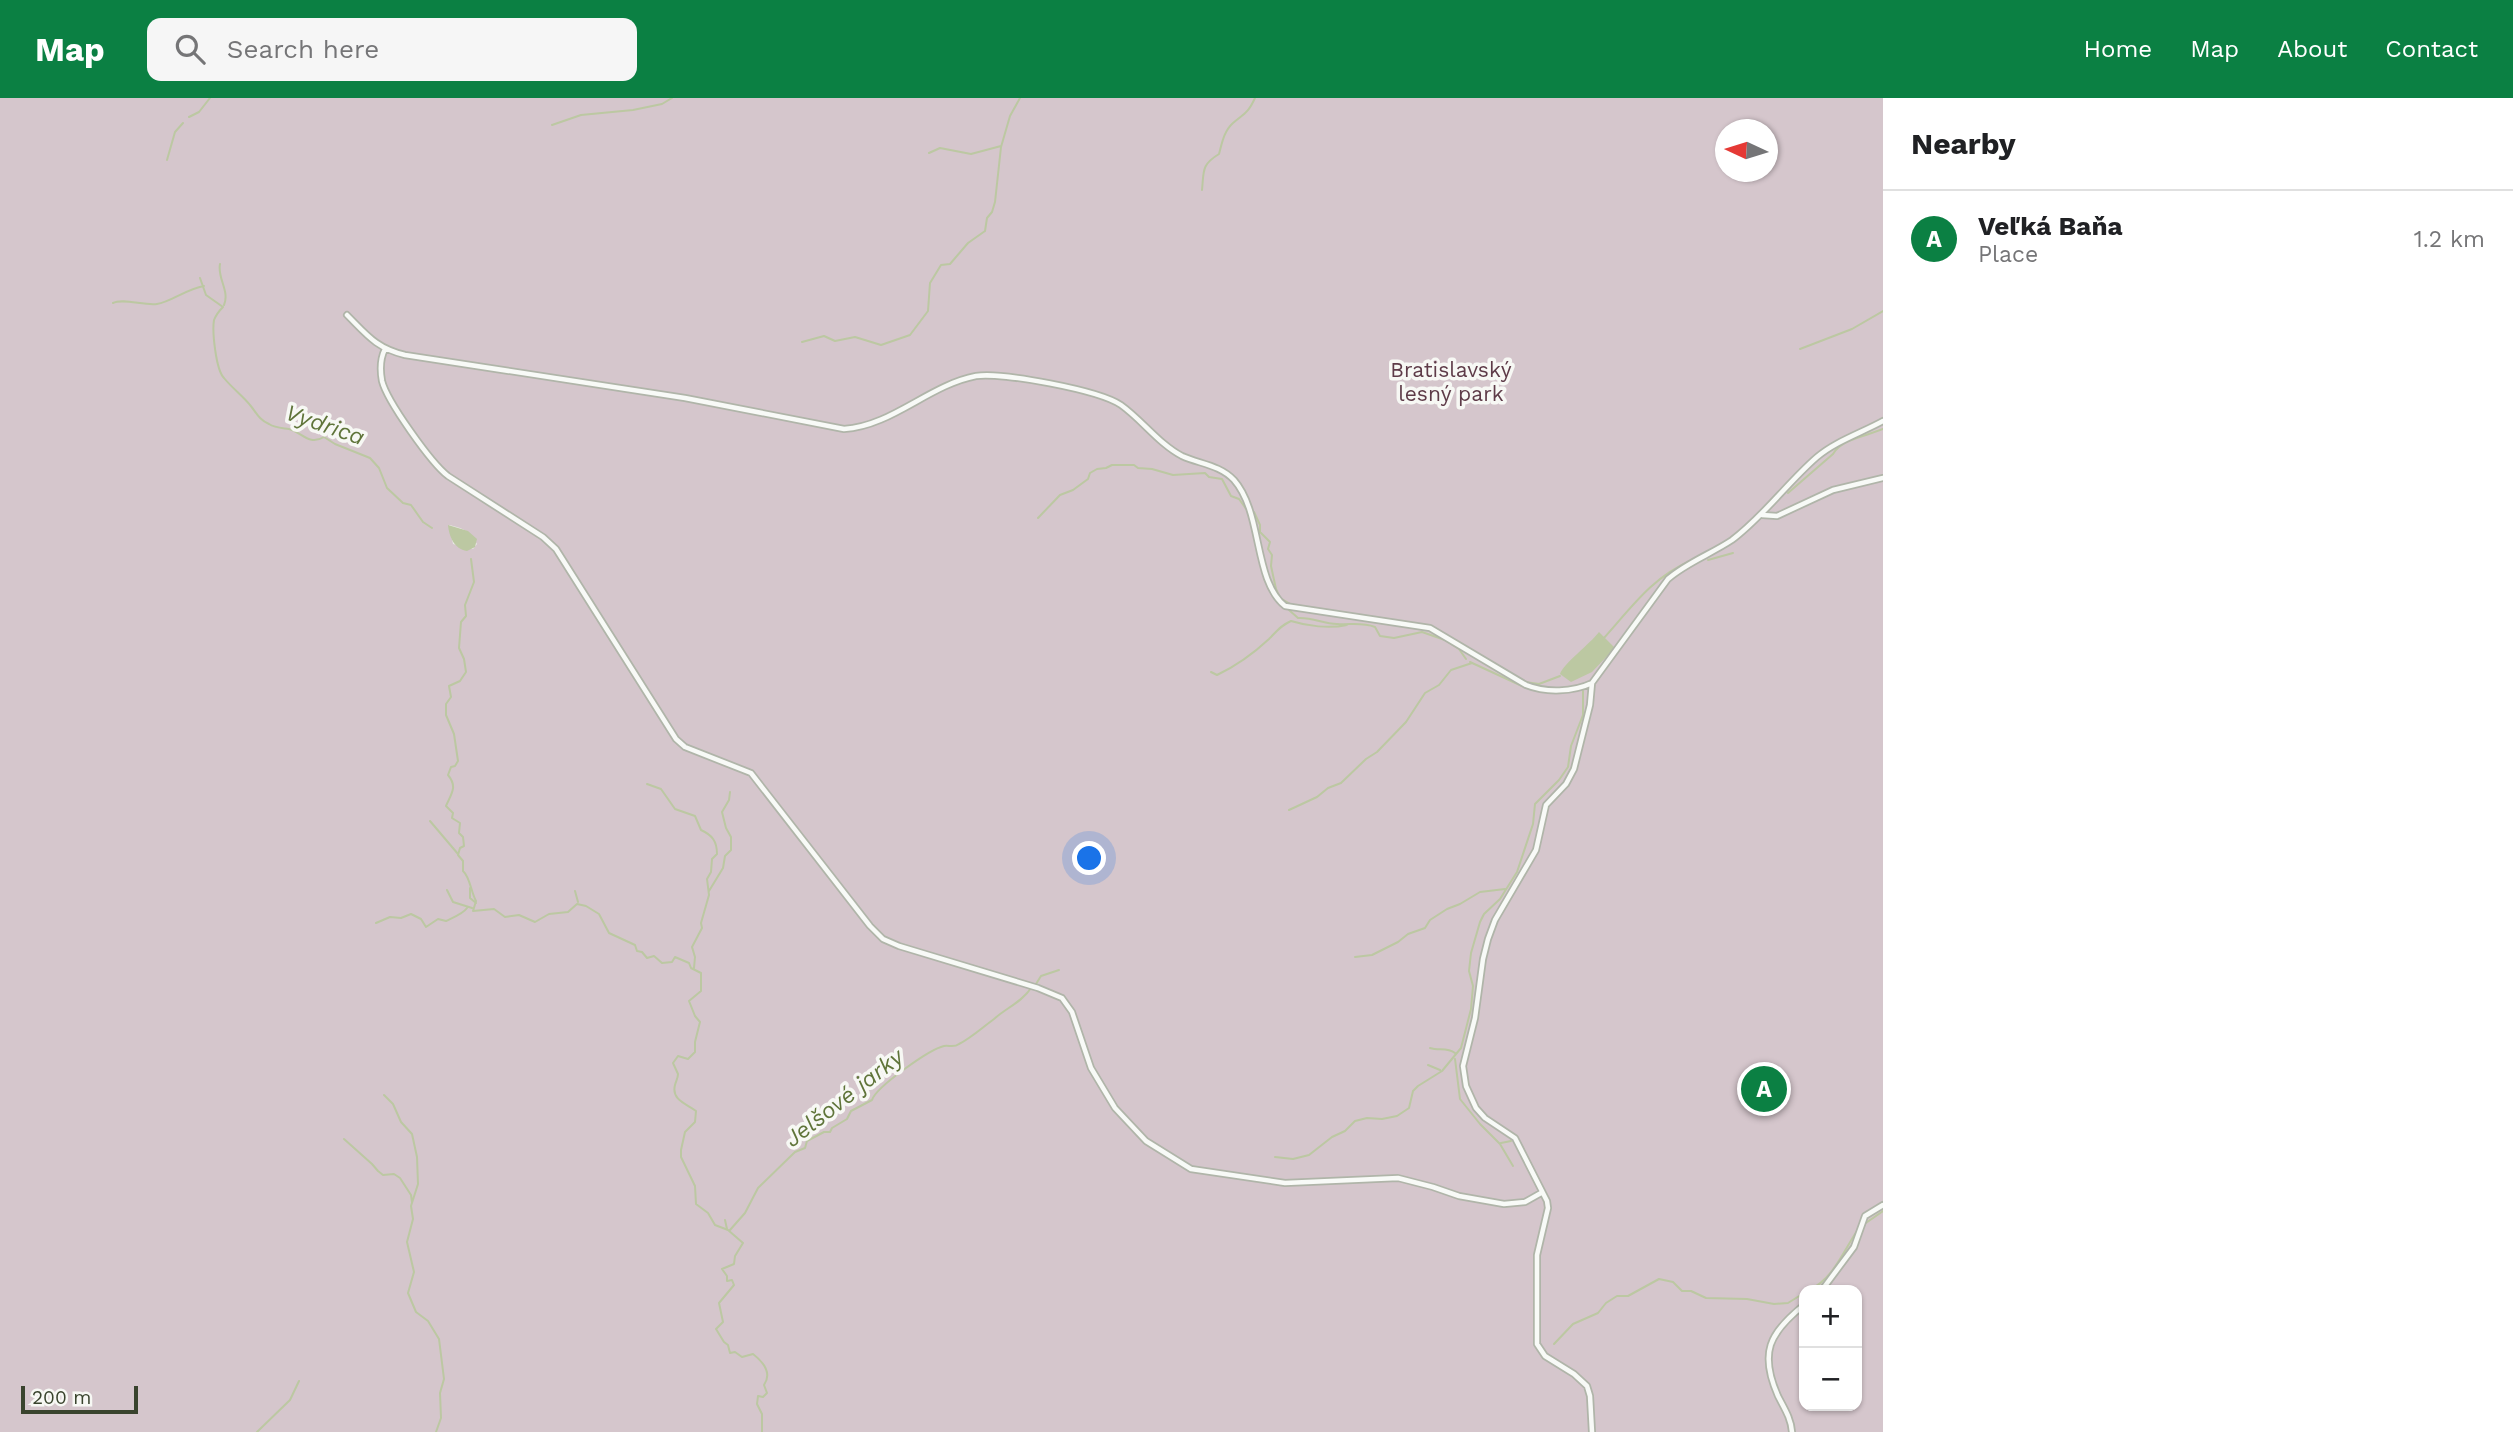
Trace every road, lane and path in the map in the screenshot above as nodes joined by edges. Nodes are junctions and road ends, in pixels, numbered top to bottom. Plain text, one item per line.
1 (347, 315) dead end
2 (385, 349) junction
3 (1883, 421) edge
4 (1883, 478) edge
5 (1761, 514) junction
6 (1592, 683) junction
7 (1541, 1193) junction
8 (1883, 1205) edge
9 (1826, 1285) edge
10 (1799, 1310) edge
11 (1592, 1432) edge
12 (1791, 1432) edge

1 - 2 street
2 - 6 street
2 - 7 street
3 - 5 street
4 - 5 street
5 - 6 street
6 - 7 street
7 - 11 street
8 - 9 street
10 - 12 street

